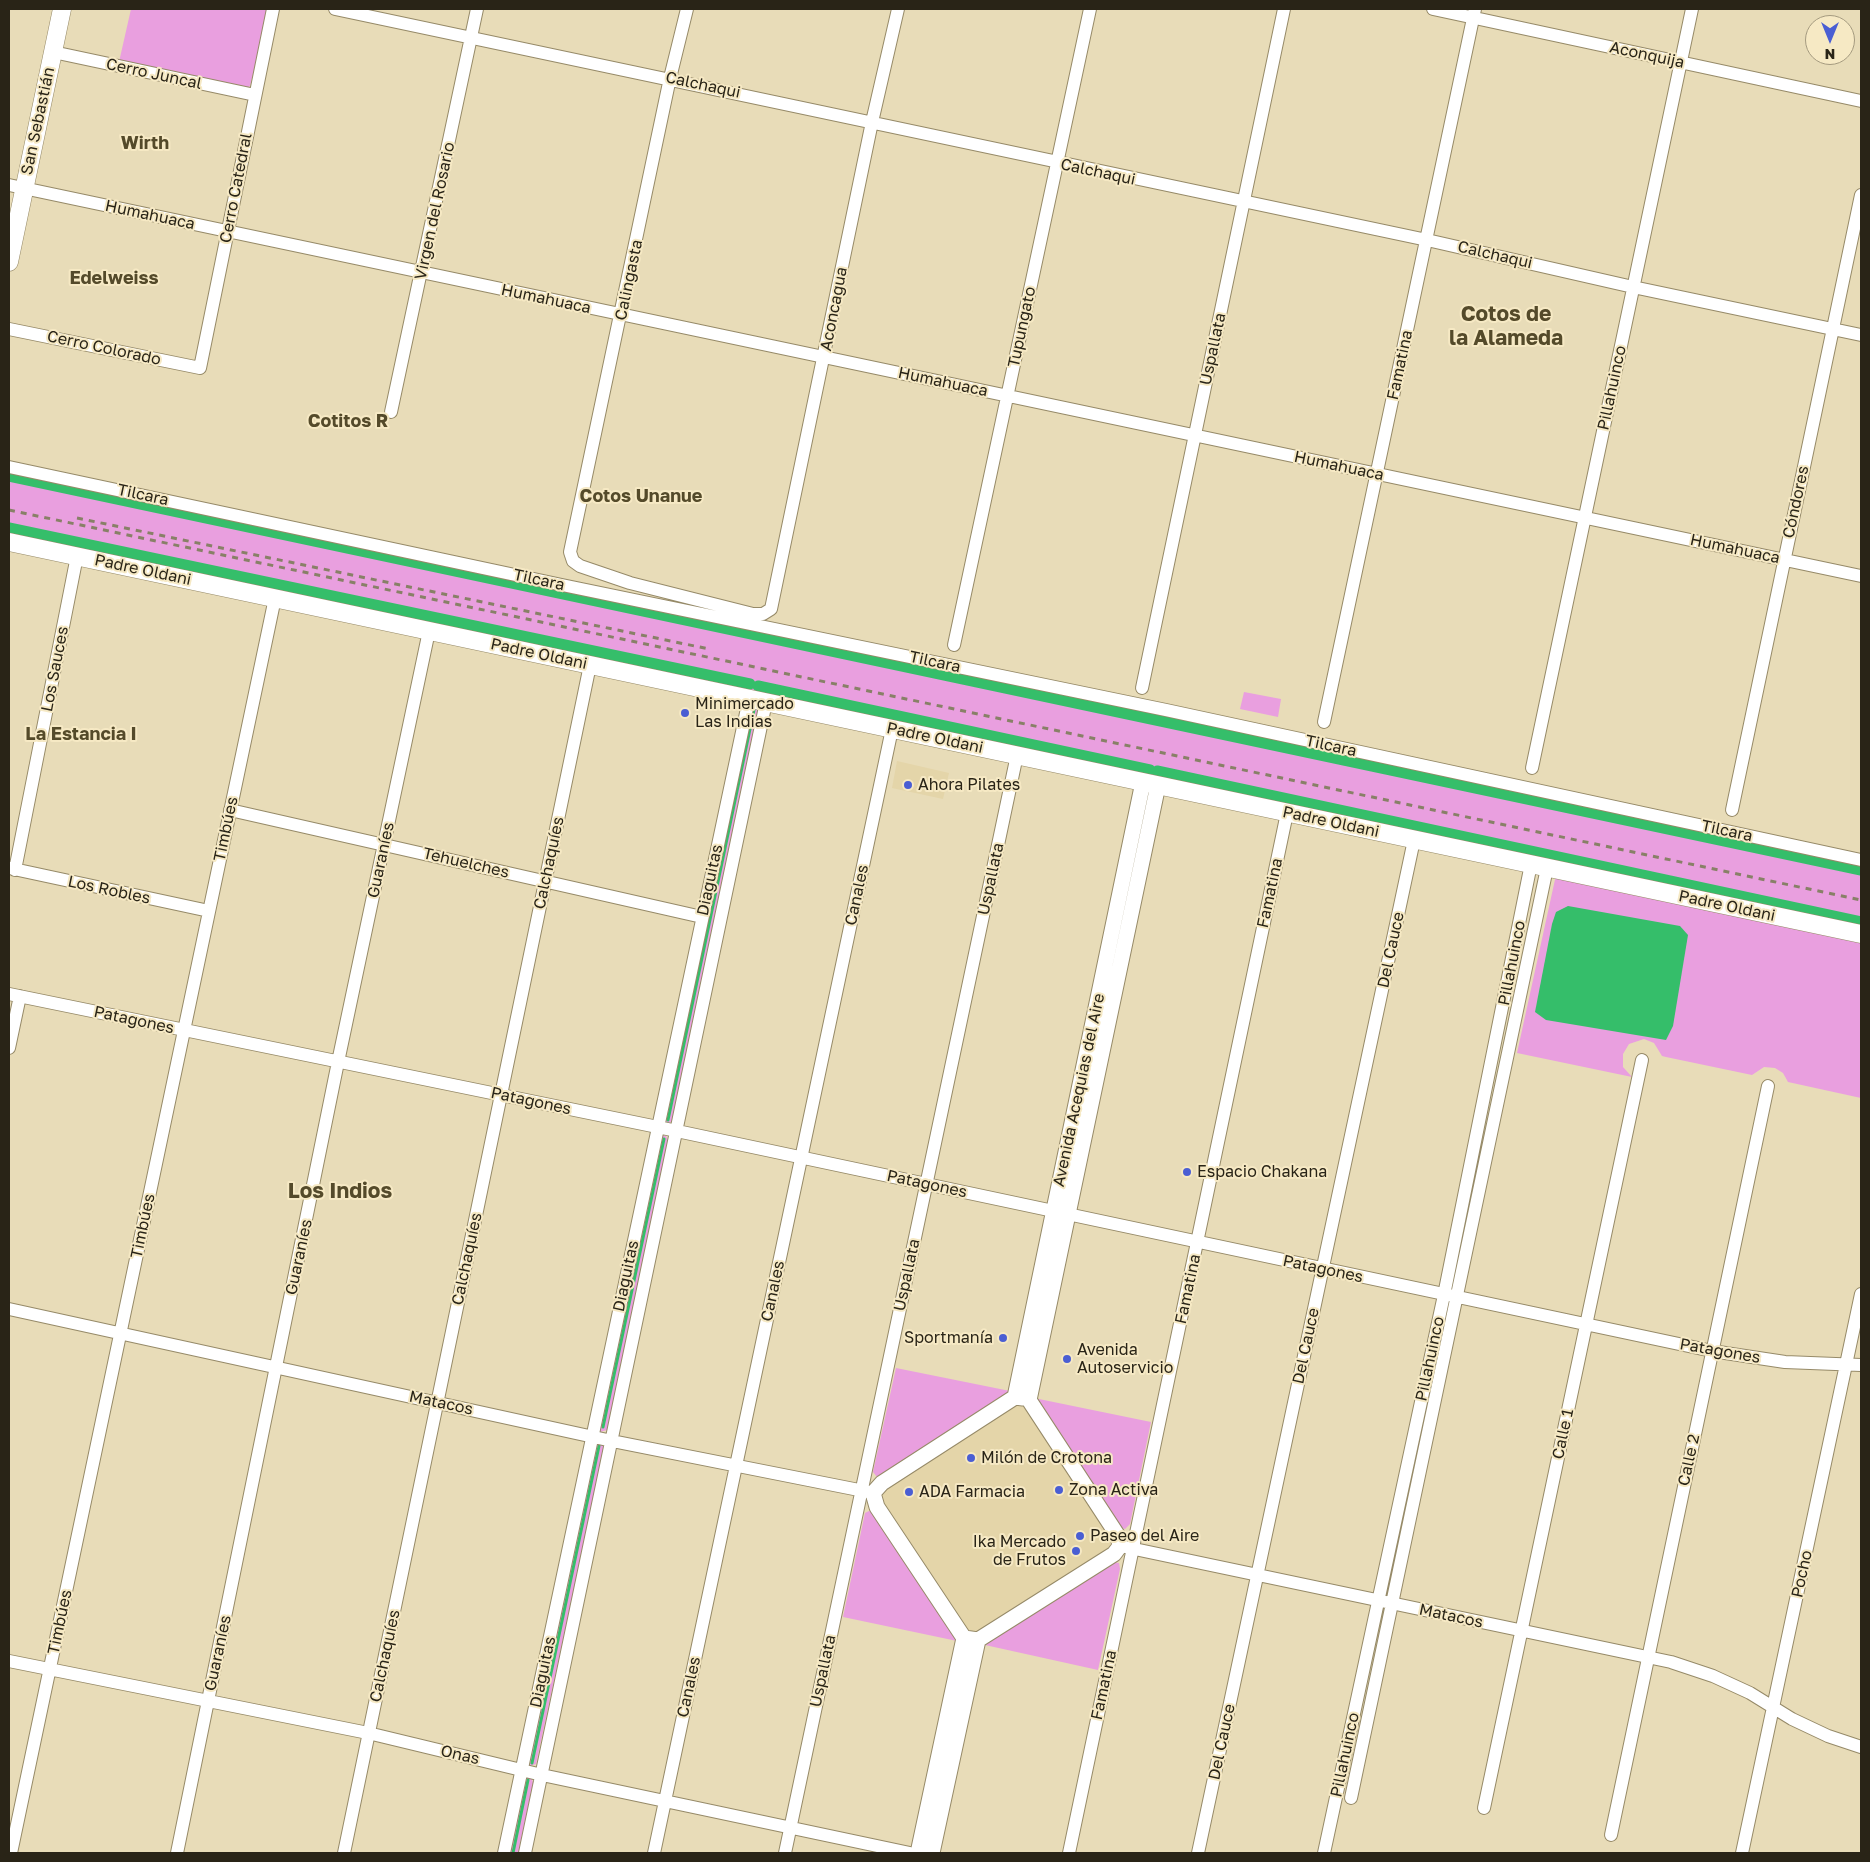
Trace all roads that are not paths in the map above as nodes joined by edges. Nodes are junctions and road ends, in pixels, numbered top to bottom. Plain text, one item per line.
1 (62, 9) edge
2 (273, 9) edge
3 (335, 9) edge
4 (477, 9) edge
5 (687, 9) edge
6 (898, 9) edge
7 (1090, 9) edge
8 (1284, 9) edge
9 (1433, 9) edge
10 (1692, 9) edge
11 (1474, 13) edge
12 (470, 37) junction
13 (53, 52) junction
14 (1680, 62) junction
15 (670, 78) junction
16 (254, 95) junction
17 (1861, 100) edge
18 (872, 122) junction
19 (1057, 163) junction
20 (16, 187) edge
21 (1861, 195) edge
22 (1244, 202) junction
23 (227, 232) junction
24 (1426, 240) junction
25 (9, 262) edge
26 (421, 272) junction
27 (1633, 287) junction
28 (622, 315) junction
29 (9, 328) edge
30 (1833, 329) junction
31 (1861, 335) edge
32 (825, 357) junction
33 (200, 368) joint
34 (1008, 395) junction
35 (391, 412) dead end
36 (1194, 435) junction
37 (9, 467) edge
38 (1378, 474) junction
39 (1584, 517) junction
40 (9, 542) edge
41 (570, 552) joint
42 (77, 556) junction
43 (1784, 559) junction
44 (1861, 576) edge
45 (274, 598) junction
46 (771, 609) joint
47 (429, 631) junction
48 (954, 645) dead end
49 (590, 665) junction
50 (1142, 688) dead end
51 (749, 699) junction
52 (766, 702) junction
53 (1324, 722) dead end
54 (892, 729) junction
55 (1017, 755) junction
56 (1532, 768) dead end
57 (1151, 784) junction
58 (230, 810) junction
59 (1732, 810) dead end
60 (1287, 813) junction
61 (1414, 840) junction
62 (384, 845) junction
63 (1861, 860) edge
64 (1539, 866) junction
65 (12, 869) edge
66 (545, 881) junction
67 (209, 911) junction
68 (702, 917) junction
69 (1861, 934) edge
70 (14, 995) edge
71 (184, 1031) junction
72 (9, 1048) edge
73 (1642, 1060) dead end
74 (338, 1062) junction
75 (1768, 1086) dead end
76 (501, 1095) junction
77 (658, 1127) junction
78 (676, 1131) junction
79 (801, 1158) junction
80 (926, 1184) junction
81 (1061, 1213) junction
82 (1197, 1242) junction
83 (1323, 1269) junction
84 (1861, 1294) edge
85 (1450, 1296) junction
86 (9, 1309) edge
87 (1586, 1325) junction
88 (120, 1333) junction
89 (1712, 1351) junction
90 (1847, 1365) junction
91 (1861, 1365) edge
92 (276, 1367) junction
93 (1022, 1398) junction
94 (437, 1402) junction
95 (593, 1436) junction
96 (612, 1440) junction
97 (736, 1466) junction
98 (867, 1492) junction
99 (1127, 1548) junction
100 (1258, 1575) junction
101 (1377, 1600) junction
102 (1392, 1603) junction
103 (1522, 1631) junction
104 (971, 1639) junction
105 (1648, 1657) junction
106 (9, 1661) edge
107 (50, 1669) junction
108 (208, 1701) junction
109 (1773, 1708) junction
110 (368, 1733) junction
111 (1861, 1748) edge
112 (522, 1769) junction
113 (542, 1775) junction
114 (1351, 1798) dead end
115 (665, 1801) junction
116 (1484, 1808) dead end
117 (790, 1828) junction
118 (1611, 1835) dead end
119 (11, 1853) edge
120 (177, 1853) edge
121 (344, 1853) edge
122 (504, 1853) edge
123 (525, 1853) edge
124 (654, 1853) edge
125 (785, 1853) edge
126 (910, 1853) edge
127 (918, 1853) edge
128 (932, 1853) edge
129 (1069, 1853) edge
130 (1198, 1853) edge
131 (1324, 1853) edge
132 (1742, 1853) edge

1 - 13 main road, San Sebastián
2 - 16 street, Cerro Catedral
3 - 12 street, Calchaqui
4 - 12 street, Virgen del Rosario
5 - 15 street, Calingasta
6 - 18 street, Aconcagua
7 - 19 street, Tupungato
8 - 22 street, Uspallata
9 - 11 street, Aconquija
10 - 14 street, Pillahuinco
11 - 14 street, Aconquija
11 - 24 street, Famatina
12 - 15 street, Calchaqui
12 - 26 street, Virgen del Rosario
13 - 16 street, Cerro Juncal
13 - 20 main road, San Sebastián
14 - 17 street, Aconquija
14 - 27 street, Pillahuinco
15 - 18 street, Calchaqui
15 - 28 street, Calingasta
16 - 23 street, Cerro Catedral
18 - 19 street, Calchaqui
18 - 32 street, Aconcagua
19 - 22 street, Calchaqui
19 - 34 street, Tupungato
20 - 23 street, Humahuaca
20 - 25 main road, San Sebastián
21 - 30 street, Cóndores
22 - 24 street, Calchaqui
22 - 36 street, Uspallata
23 - 26 street, Humahuaca
23 - 33 street, Cerro Catedral
24 - 27 street, Calchaqui
24 - 38 street, Famatina
26 - 28 street, Humahuaca
26 - 35 street, Virgen del Rosario
27 - 30 street, Calchaqui
27 - 39 street, Pillahuinco
28 - 32 street, Humahuaca
28 - 41 street, Calingasta
29 - 33 street, Cerro Colorado
30 - 31 street, Calchaqui
30 - 43 street, Cóndores
32 - 34 street, Humahuaca
32 - 46 street, Aconcagua
34 - 36 street, Humahuaca
34 - 48 street, Tupungato
36 - 38 street, Humahuaca
36 - 50 street, Uspallata
37 - 63 street, Tilcara
38 - 39 street, Humahuaca
38 - 53 street, Famatina
39 - 43 street, Humahuaca
39 - 56 street, Pillahuinco
40 - 42 main road, Padre Oldani
41 - 46 street, Tilcara
42 - 45 main road, Padre Oldani
42 - 65 street, Los Sauces
43 - 44 street, Humahuaca
43 - 59 street, Cóndores
45 - 47 main road, Padre Oldani
45 - 58 street, Timbúes
47 - 49 main road, Padre Oldani
47 - 62 street, Guaraníes
49 - 51 main road, Padre Oldani
49 - 66 street, Calchaquíes
51 - 52 main road, Padre Oldani
51 - 68 street, Diaguitas
52 - 54 main road, Padre Oldani
52 - 78 street, Diaguitas
54 - 55 main road, Padre Oldani
54 - 79 street, Canales
55 - 57 main road, Padre Oldani
55 - 80 street, Uspallata
57 - 60 main road, Padre Oldani
57 - 81 street, Avenida Acequias del Aire
58 - 62 street, Tehuelches
58 - 67 street, Timbúes
60 - 61 main road, Padre Oldani
60 - 82 street, Famatina
61 - 64 main road, Padre Oldani
61 - 83 street, Del Cauce
62 - 66 street, Tehuelches
62 - 74 street, Guaraníes
64 - 69 main road, Padre Oldani
64 - 85 street, Pillahuinco
65 - 67 street, Los Robles
66 - 68 street, Tehuelches
66 - 76 street, Calchaquíes
67 - 71 street, Timbúes
68 - 77 street, Diaguitas
70 - 71 street, Patagones
70 - 72 street
71 - 74 street, Patagones
71 - 88 street, Timbúes
73 - 87 street, Calle 1
74 - 76 street, Patagones
74 - 92 street, Guaraníes
75 - 89 street, Calle 2
76 - 77 street, Patagones
76 - 94 street, Calchaquíes
77 - 78 street, Patagones
77 - 95 street, Diaguitas
78 - 79 street, Patagones
78 - 96 street, Diaguitas
79 - 80 street, Patagones
79 - 97 street, Canales
80 - 81 street, Patagones
80 - 98 street, Uspallata
81 - 82 street, Patagones
81 - 93 street, Avenida Acequias del Aire
82 - 83 street, Patagones
82 - 99 street, Famatina
83 - 85 street, Patagones
83 - 100 street, Del Cauce
84 - 90 street, Pocho
85 - 87 street, Patagones
85 - 101 street, Pillahuinco
85 - 102 street, Pillahuinco
86 - 88 street, Matacos
87 - 89 street, Patagones
87 - 103 street, Calle 1
88 - 92 street, Matacos
88 - 107 street, Timbúes
89 - 90 street, Patagones
89 - 105 street, Calle 2
90 - 91 street, Patagones
90 - 109 street, Pocho
92 - 94 street, Matacos
92 - 108 street, Guaraníes
93 - 98 street
93 - 99 street
94 - 95 street, Matacos
94 - 110 street, Calchaquíes
95 - 96 street, Matacos
95 - 112 street, Diaguitas
96 - 97 street, Matacos
96 - 113 street, Diaguitas
97 - 98 street, Matacos
97 - 115 street, Canales
98 - 104 street
98 - 117 street, Uspallata
99 - 100 street, Matacos
99 - 104 street
99 - 129 street, Famatina
100 - 101 street, Matacos
100 - 130 street, Del Cauce
101 - 102 street, Matacos
101 - 131 street, Pillahuinco
102 - 103 street, Matacos
102 - 114 street, Pillahuinco
103 - 105 street, Matacos
103 - 116 street, Calle 1
104 - 127 street
104 - 128 street
105 - 109 street, Matacos
105 - 118 street, Calle 2
106 - 107 street, Onas
107 - 108 street, Onas
107 - 119 street, Timbúes
108 - 110 street, Onas
108 - 120 street, Guaraníes
109 - 111 street, Matacos
109 - 132 street, Pocho
110 - 112 street, Onas
110 - 121 street, Calchaquíes
112 - 113 street, Onas
112 - 122 street, Diaguitas
113 - 115 street, Onas
113 - 123 street, Diaguitas
115 - 117 street, Onas
115 - 124 street, Canales
117 - 125 street, Uspallata
117 - 126 street, Onas

